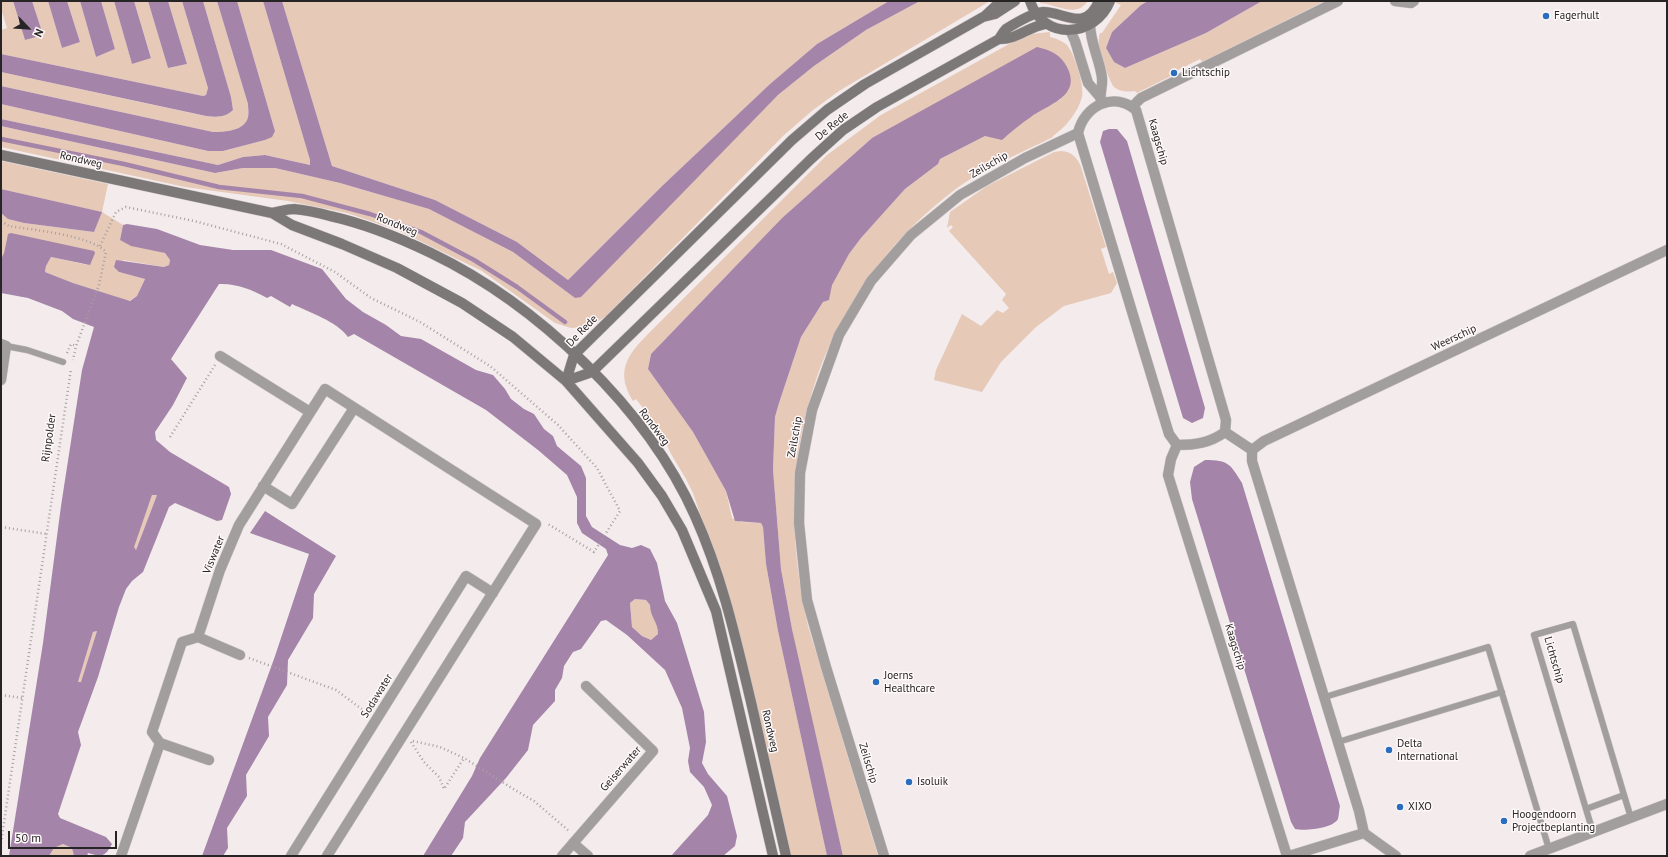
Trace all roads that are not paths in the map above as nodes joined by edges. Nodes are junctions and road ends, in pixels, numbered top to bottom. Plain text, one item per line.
1 (1001, 1) edge
2 (1015, 1) edge
3 (1030, 1) edge
4 (1099, 1) edge
5 (1110, 1) edge
6 (1338, 1) edge
7 (1396, 1) edge
8 (1414, 1) edge
9 (1035, 14) junction
10 (983, 17) junction
11 (1090, 19) junction
12 (1045, 24) junction
13 (1070, 30) junction
14 (999, 40) junction
15 (1101, 100) junction
16 (1132, 106) junction
17 (1078, 133) junction
18 (1, 155) edge
19 (272, 213) junction
20 (1667, 250) edge
21 (4, 345) edge
22 (574, 355) junction
23 (220, 356) road end
24 (63, 362) road end
25 (592, 372) junction
26 (1, 380) edge
27 (566, 380) junction
28 (354, 408) junction
29 (310, 412) junction
30 (1225, 432) junction
31 (1178, 445) junction
32 (1252, 450) junction
33 (263, 486) junction
34 (493, 593) junction
35 (198, 638) junction
36 (240, 655) dead end
37 (586, 686) dead end
38 (1502, 692) junction
39 (1325, 697) junction
40 (1338, 742) junction
41 (160, 743) junction
42 (209, 760) dead end
43 (1624, 795) junction
44 (1667, 804) edge
45 (1586, 809) junction
46 (1631, 818) junction
47 (1593, 832) junction
48 (1364, 833) junction
49 (575, 841) junction
50 (1550, 848) junction
51 (121, 856) edge
52 (291, 856) edge
53 (327, 856) edge
54 (562, 856) edge
55 (588, 856) edge
56 (773, 856) edge
57 (786, 856) edge
58 (884, 856) edge
59 (1288, 856) edge
60 (1396, 856) edge
61 (1530, 856) edge

1 - 10 main road, De Rede
2 - 10 main road, De Rede
3 - 9 main road
4 - 11 main road
5 - 11 main road
6 - 16 street
7 - 8 street
9 - 11 main road
9 - 12 main road
9 - 14 main road, De Rede
10 - 22 main road, De Rede
11 - 13 main road
11 - 15 street
12 - 13 main road
12 - 14 main road, De Rede
13 - 15 street
14 - 25 main road, De Rede
15 - 16 street
15 - 17 street
16 - 30 street, Kaagschip
17 - 31 street
17 - 58 street, Zeilschip
18 - 19 main road, Rondweg
19 - 22 main road, Rondweg
19 - 27 main road, Rondweg
20 - 32 street, Weerschip
21 - 24 lane
21 - 26 street
22 - 25 main road, Rondweg
22 - 27 main road, De Rede
23 - 29 street
25 - 27 main road, De Rede
25 - 57 main road, Rondweg
27 - 56 main road, Rondweg
28 - 29 street, Viswater
28 - 33 street
28 - 34 street
29 - 33 street, Viswater
30 - 31 street
30 - 32 street
31 - 59 street, Kaagschip
32 - 39 street
33 - 35 street, Viswater
34 - 52 street, Sodawater
34 - 53 street
35 - 36 street
35 - 41 street
37 - 49 street, Geiserwater
38 - 39 lane
38 - 40 lane
38 - 50 lane
39 - 40 street
40 - 48 street
41 - 42 street
41 - 51 street
43 - 45 lane
43 - 45 lane, Lichtschip
43 - 46 lane, Lichtschip
44 - 46 street
45 - 47 lane, Lichtschip
46 - 47 street
47 - 50 street
48 - 59 street, Kaagschip
48 - 60 street
49 - 54 street, Geiserwater
49 - 55 street
50 - 61 street

